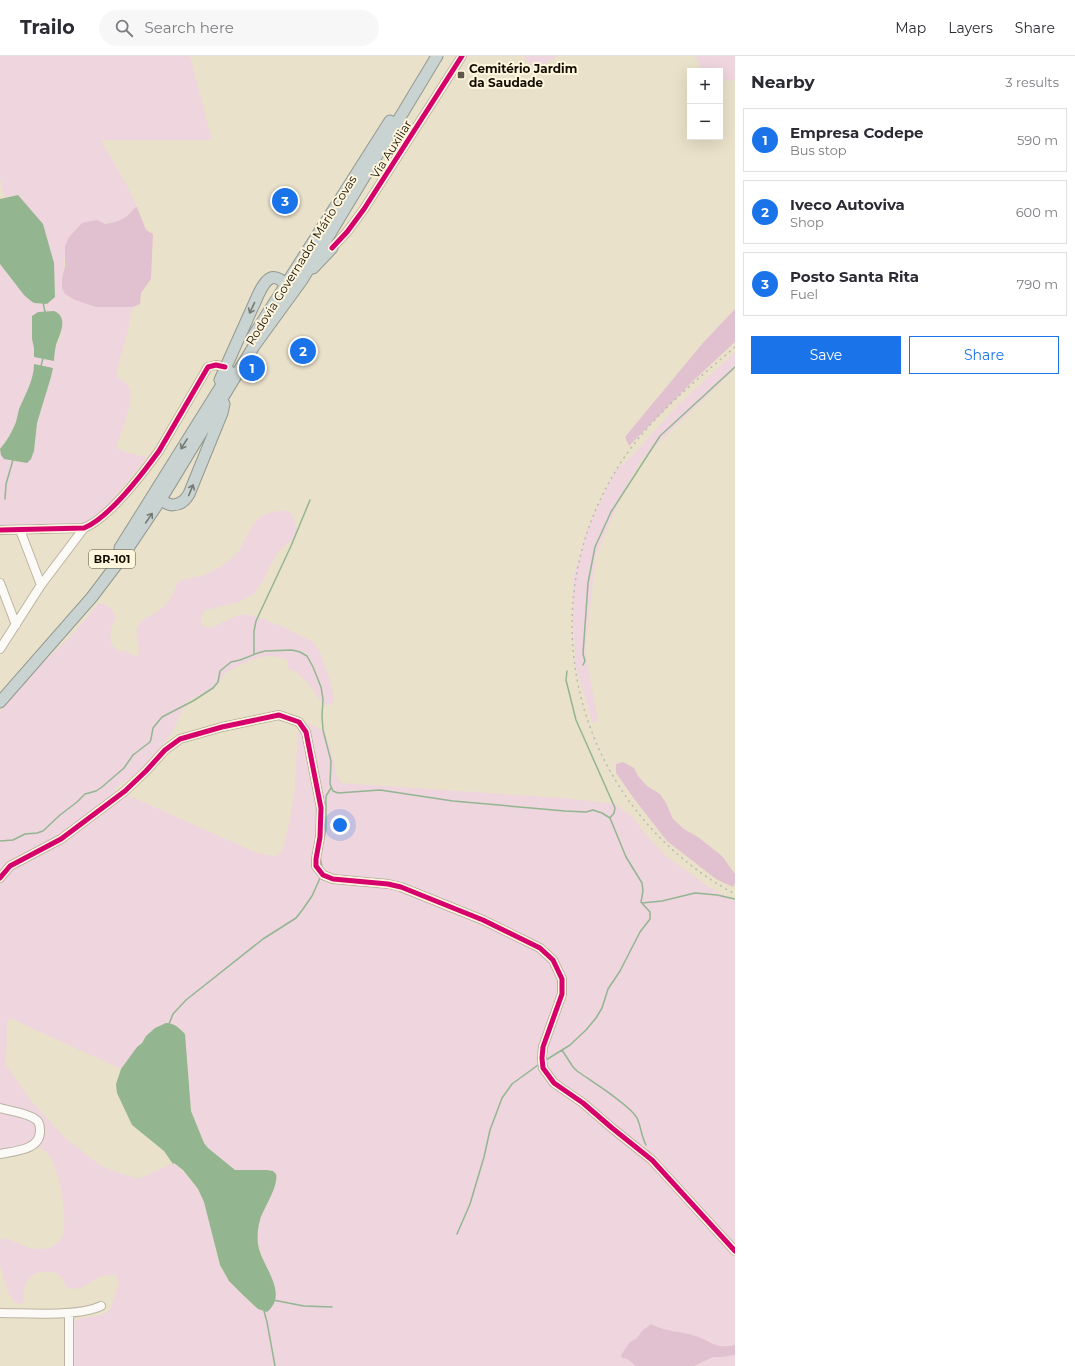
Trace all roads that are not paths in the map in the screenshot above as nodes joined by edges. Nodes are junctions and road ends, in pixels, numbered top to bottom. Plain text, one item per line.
1 (430, 56) edge
2 (437, 56) edge
3 (462, 56) edge
4 (326, 248) junction
5 (286, 284) junction
6 (282, 307) junction
7 (225, 367) junction
8 (222, 392) junction
9 (158, 485) junction
10 (161, 499) junction
11 (84, 528) junction
12 (0, 530) edge
13 (20, 530) junction
14 (0, 583) edge
15 (41, 585) junction
16 (16, 625) junction
17 (0, 649) edge
18 (0, 694) edge
19 (0, 702) edge
20 (0, 878) edge
21 (0, 1108) edge
22 (0, 1154) edge
23 (735, 1251) edge
24 (101, 1306) dead end
25 (0, 1313) edge
26 (69, 1313) junction
27 (69, 1366) edge

1 - 5 highway, Rodovia Governador Mário Covas / BR-101
2 - 4 highway, Rodovia Governador Mário Covas / BR-101
3 - 4 street, Via Auxiliar
4 - 6 highway, Rodovia Governador Mário Covas / BR-101
5 - 6 highway
5 -> 7 highway
5 - 8 highway, Rodovia Governador Mário Covas / BR-101
6 - 8 highway, Rodovia Governador Mário Covas / BR-101
7 - 8 highway
7 - 11 street
8 -> 9 highway, Rodovia Governador Mário Covas / BR-101
8 - 10 highway, Rodovia Governador Mário Covas / BR-101
10 -> 8 highway
9 - 10 highway
9 - 18 highway, Rodovia Governador Mário Covas / BR-101
19 -> 10 highway, Rodovia Governador Mário Covas / BR-101
11 - 13 street
11 - 15 street
12 - 13 street
13 - 15 street
14 - 16 street
15 - 16 street
16 - 17 street
20 - 23 street
21 - 22 street
24 - 26 street
25 - 26 street
26 - 27 street

